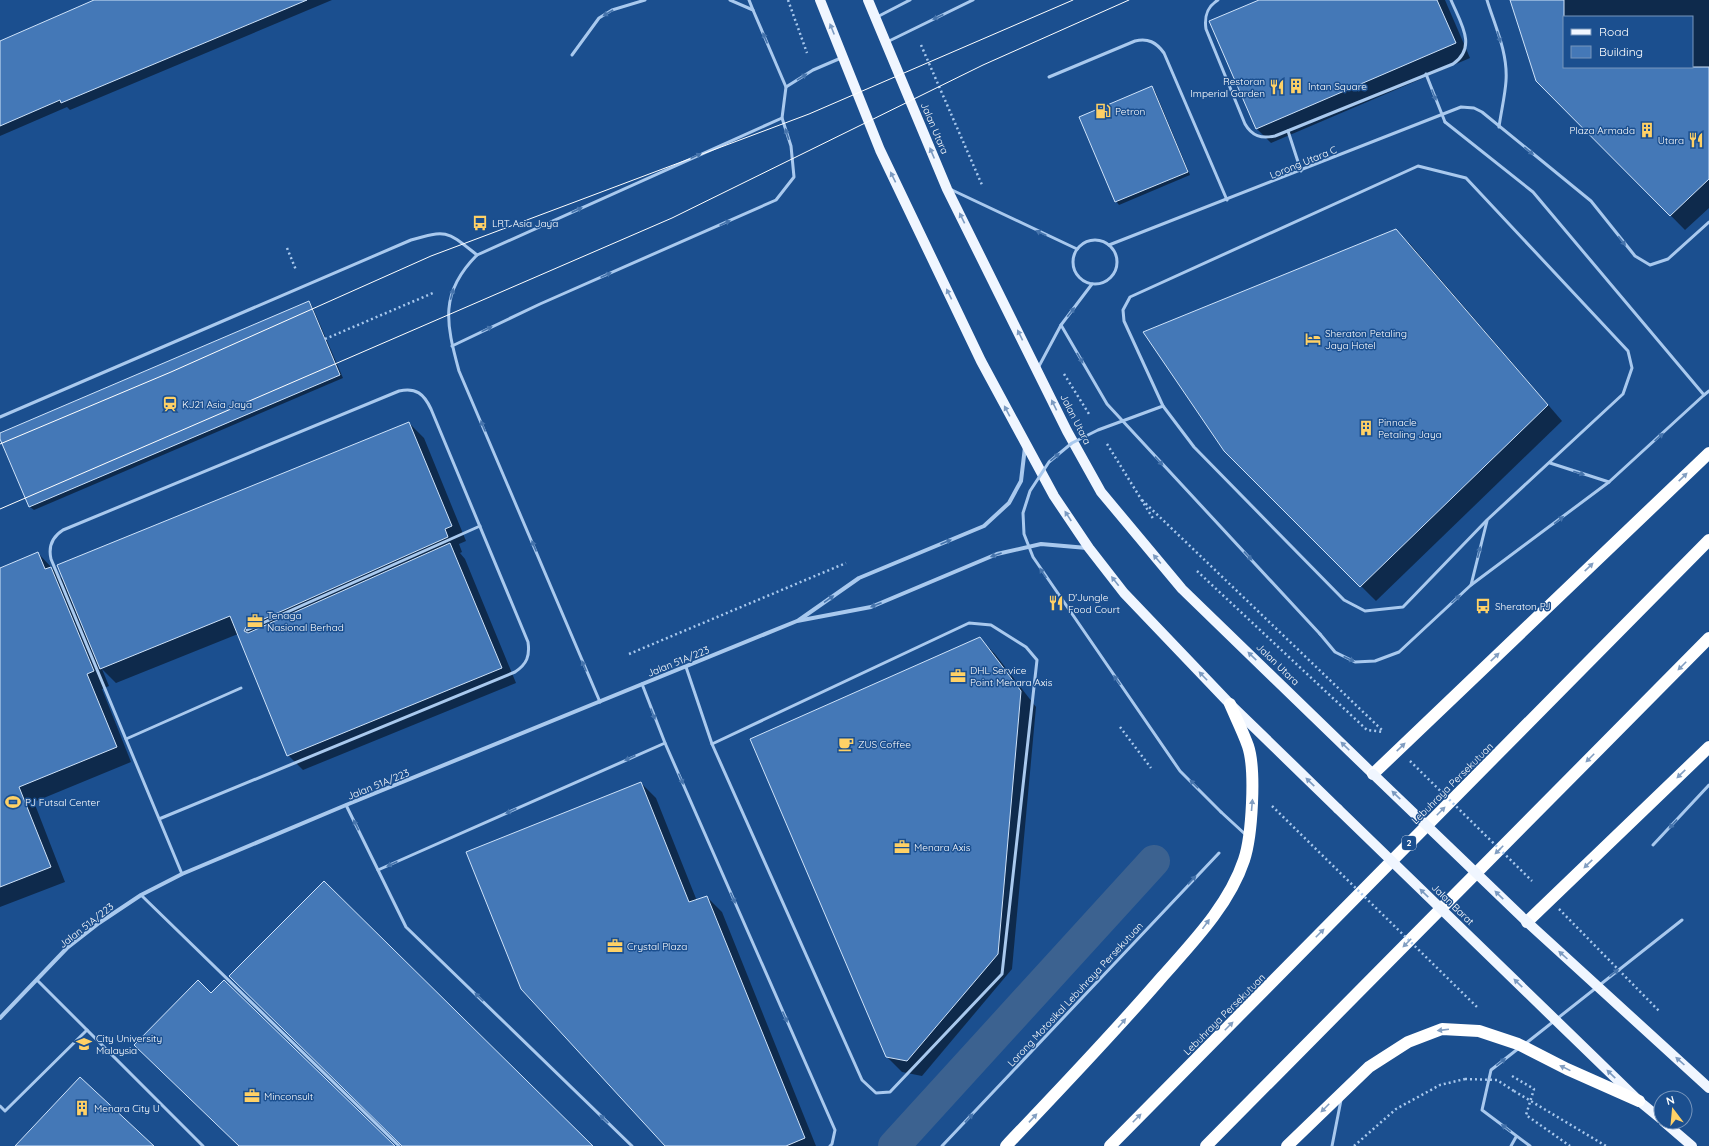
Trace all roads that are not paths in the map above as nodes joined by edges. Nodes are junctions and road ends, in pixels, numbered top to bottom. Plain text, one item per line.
1 (645, 0) edge
2 (730, 0) edge
3 (749, 0) edge
4 (820, 0) edge
5 (868, 0) edge
6 (910, 0) edge
7 (973, 0) edge
8 (1218, 0) edge
9 (1451, 0) edge
10 (1487, 0) edge
11 (753, 10) junction
12 (876, 17) junction
13 (886, 43) junction
14 (572, 56) dead end
15 (843, 57) junction
16 (1426, 74) junction
17 (1049, 77) dead end
18 (786, 87) junction
19 (1442, 115) junction
20 (782, 118) junction
21 (1499, 126) junction
22 (1288, 131) junction
23 (1301, 171) junction
24 (947, 188) junction
25 (1227, 200) junction
26 (1709, 222) edge
27 (1109, 245) junction
28 (1077, 249) junction
29 (477, 255) junction
30 (1092, 284) junction
31 (1061, 325) junction
32 (452, 346) junction
33 (1037, 370) junction
34 (1709, 391) edge
35 (1704, 396) junction
36 (1163, 406) junction
37 (0, 417) edge
38 (1026, 445) junction
39 (1709, 453) edge
40 (1550, 464) junction
41 (1609, 482) junction
42 (1488, 520) junction
43 (480, 526) junction
44 (1709, 540) edge
45 (1089, 548) junction
46 (1471, 585) junction
47 (797, 621) junction
48 (247, 630) dead end
49 (1709, 638) edge
50 (686, 667) junction
51 (642, 684) junction
52 (241, 688) dead end
53 (600, 702) junction
54 (1230, 704) junction
55 (126, 739) junction
56 (665, 743) junction
57 (712, 744) junction
58 (1709, 747) edge
59 (1373, 774) junction
60 (1709, 785) edge
61 (346, 805) junction
62 (159, 819) junction
63 (1249, 838) junction
64 (1653, 845) dead end
65 (1218, 853) dead end
66 (378, 870) junction
67 (182, 874) junction
68 (140, 895) junction
69 (1682, 920) dead end
70 (1527, 922) junction
71 (37, 980) junction
72 (0, 1018) edge
73 (87, 1030) junction
74 (1709, 1088) edge
75 (1343, 1091) junction
76 (1639, 1101) junction
77 (0, 1106) edge
78 (1653, 1112) edge
79 (1673, 1130) edge
80 (1516, 1136) junction
81 (203, 1146) edge
82 (399, 1146) edge
83 (632, 1146) edge
84 (830, 1146) edge
85 (942, 1146) edge
86 (1006, 1146) edge
87 (1110, 1146) edge
88 (1206, 1146) edge
89 (1287, 1146) edge
90 (1332, 1146) edge
91 (1511, 1146) edge
92 (1530, 1146) edge
93 (1692, 1146) edge

1 -> 14 lane
2 - 11 lane
3 - 11 lane
15 -> 4 main road
5 - 12 main road, Jalan Utara
6 - 12 lane
7 -> 13 lane
8 - 22 lane
9 - 16 lane
10 -> 21 lane
18 -> 11 lane
12 - 13 main road, Jalan Utara
24 -> 13 main road, Jalan Utara
18 -> 15 lane
38 -> 15 main road
16 -> 19 lane
16 - 22 lane
17 - 25 lane
18 - 20 lane
19 - 21 lane, Lorong Utara C
19 - 23 lane, Lorong Utara C
19 - 35 lane, bridge
29 -> 20 lane
32 -> 20 lane
21 -> 26 lane, Lorong Utara C
22 - 23 lane
23 - 25 lane, Lorong Utara C
28 -> 24 lane
33 -> 24 main road, Jalan Utara
25 - 27 lane, Lorong Utara C
27 - 28 lane
27 - 30 lane
28 - 30 lane
32 -> 29 lane
29 - 37 lane
31 -> 30 lane
31 - 33 lane
31 -> 46 lane, bridge
53 -> 32 lane
59 -> 33 main road, Jalan Utara
34 - 35 lane, bridge
41 -> 35 lane, bridge
36 - 40 lane
36 - 42 lane
63 -> 36 lane, bridge
45 -> 38 main road
47 -> 38 street, Jalan 51A/223
59 -> 39 highway
40 -> 41 lane, bridge
40 - 42 lane
46 -> 41 lane, bridge
46 -> 42 lane
43 - 48 lane
43 - 55 lane
43 - 62 lane
87 -> 44 highway, Lebuhraya Persekutuan / 2
45 -> 47 street, Jalan 51A/223
54 -> 45 main road
47 - 50 street, Jalan 51A/223
49 -> 88 highway
50 - 51 street, Jalan 51A/223
50 - 57 lane
51 - 53 street, Jalan 51A/223
51 -> 56 lane
52 - 55 lane
53 - 61 street, Jalan 51A/223
63 -> 54 highway
76 -> 54 main road, Jalan Barat, bridge
55 - 62 lane
56 -> 66 lane
56 -> 84 lane
57 - 57 lane
58 -> 70 highway
70 -> 59 main road, bridge
60 -> 64 lane
66 -> 61 lane
61 - 67 street, Jalan 51A/223
62 - 67 lane
86 -> 63 highway
85 -> 65 lane, Lorong Motosikal Lebuhraya Persekutuan
83 -> 66 lane
67 - 68 street, Jalan 51A/223
68 - 71 street, Jalan 51A/223
68 - 82 lane
80 -> 69 lane
74 -> 70 main road, bridge
71 - 72 street, Jalan 51A/223
71 - 73 lane
73 - 77 lane
73 - 81 lane
76 -> 75 highway, bridge
75 -> 89 highway, bridge
75 - 90 lane
76 - 78 main road, Jalan Barat
79 - 93 main road
80 - 91 lane
80 - 92 lane

